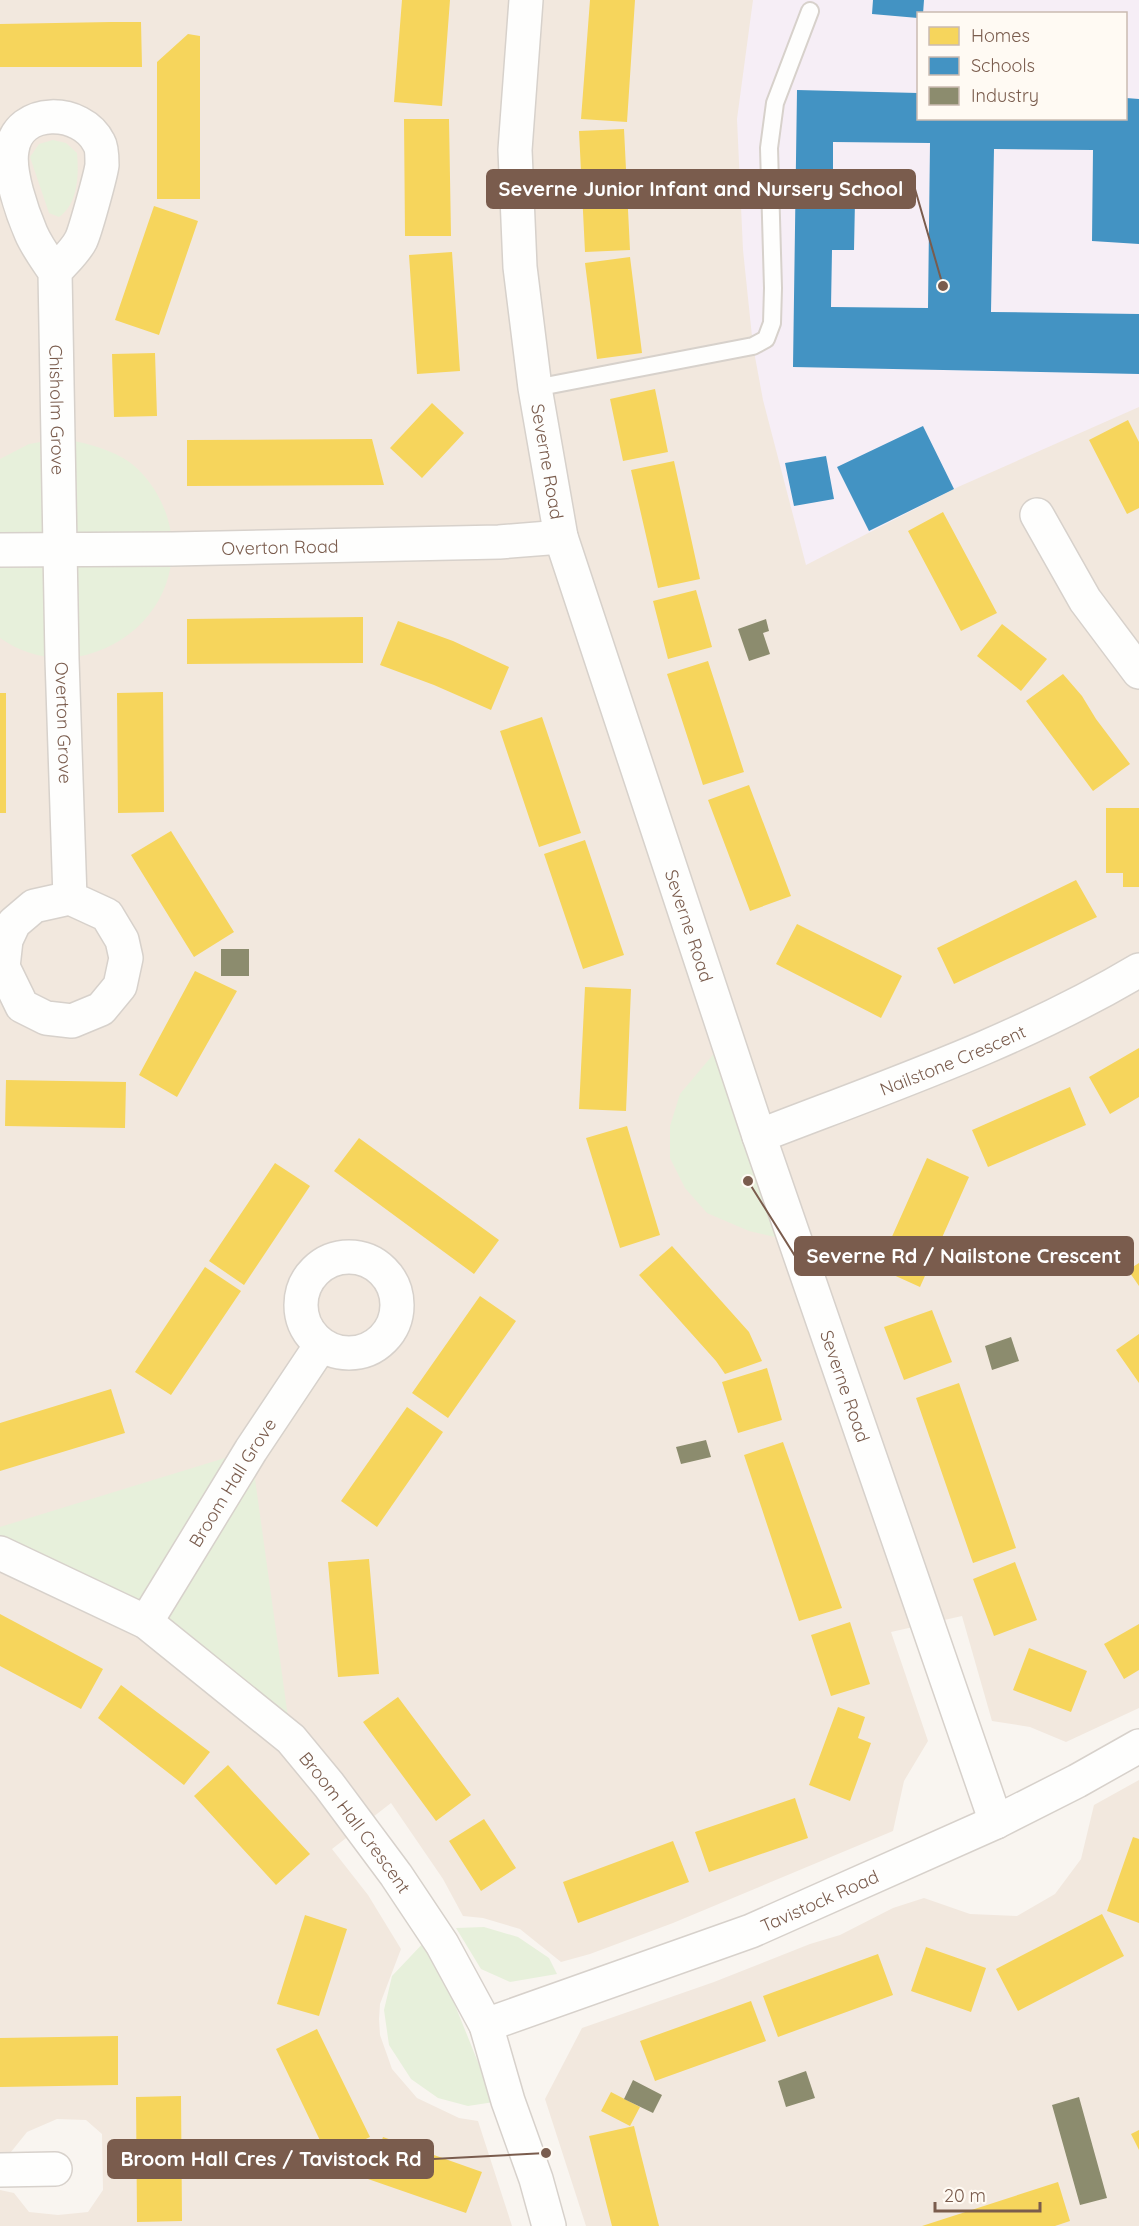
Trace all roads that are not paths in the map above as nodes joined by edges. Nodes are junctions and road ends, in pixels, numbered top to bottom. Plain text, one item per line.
1 (526, 0) edge
2 (810, 11) dead end
3 (55, 272) dead end
4 (536, 388) junction
5 (1037, 515) dead end
6 (561, 537) junction
7 (60, 549) junction
8 (0, 550) edge
9 (1139, 672) edge
10 (70, 898) dead end
11 (1139, 970) edge
12 (759, 1136) junction
13 (321, 1346) dead end
14 (0, 1553) edge
15 (146, 1622) junction
16 (1139, 1746) edge
17 (996, 1822) junction
18 (486, 2025) junction
19 (55, 2169) dead end
20 (0, 2170) edge
21 (549, 2226) edge

1 - 4 street, Severne Road
2 - 4 lane
3 - 7 street, Chisholm Grove
4 - 6 street, Severne Road
5 - 9 street
6 - 7 street, Overton Road
6 - 12 street, Severne Road
7 - 8 street, Overton Road
7 - 10 street, Overton Grove
11 - 12 street, Nailstone Crescent
12 - 17 street, Severne Road
13 - 15 street, Broom Hall Grove
14 - 15 street, Broom Hall Crescent
15 - 18 street, Broom Hall Crescent
16 - 17 street, Tavistock Road
17 - 18 street, Tavistock Road
18 - 21 street, Broom Hall Crescent
19 - 20 street

